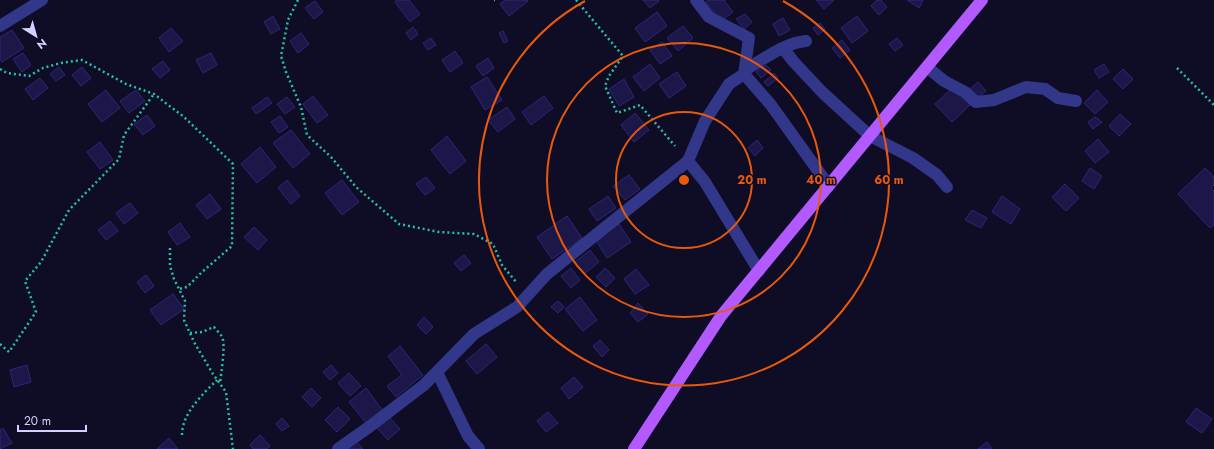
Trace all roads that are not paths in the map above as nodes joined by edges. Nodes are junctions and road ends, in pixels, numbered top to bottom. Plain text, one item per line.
1 (42, 0) edge
2 (696, 0) edge
3 (982, 0) edge
4 (0, 26) edge
5 (806, 41) dead end
6 (783, 48) junction
7 (927, 67) junction
8 (745, 72) junction
9 (1076, 101) dead end
10 (870, 136) junction
11 (688, 161) junction
12 (828, 186) junction
13 (947, 187) dead end
14 (759, 271) junction
15 (437, 372) junction
16 (338, 449) edge
17 (479, 449) edge
18 (634, 449) edge

1 - 4 street
2 - 8 street
3 - 7 main road
5 - 6 street
6 - 8 street
6 - 10 street
7 - 9 street
7 - 10 main road
8 - 11 street
8 - 12 street
10 - 12 main road
10 - 13 street
11 - 14 street
11 - 15 street
12 - 14 main road
14 - 18 main road
15 - 16 street
15 - 17 street

